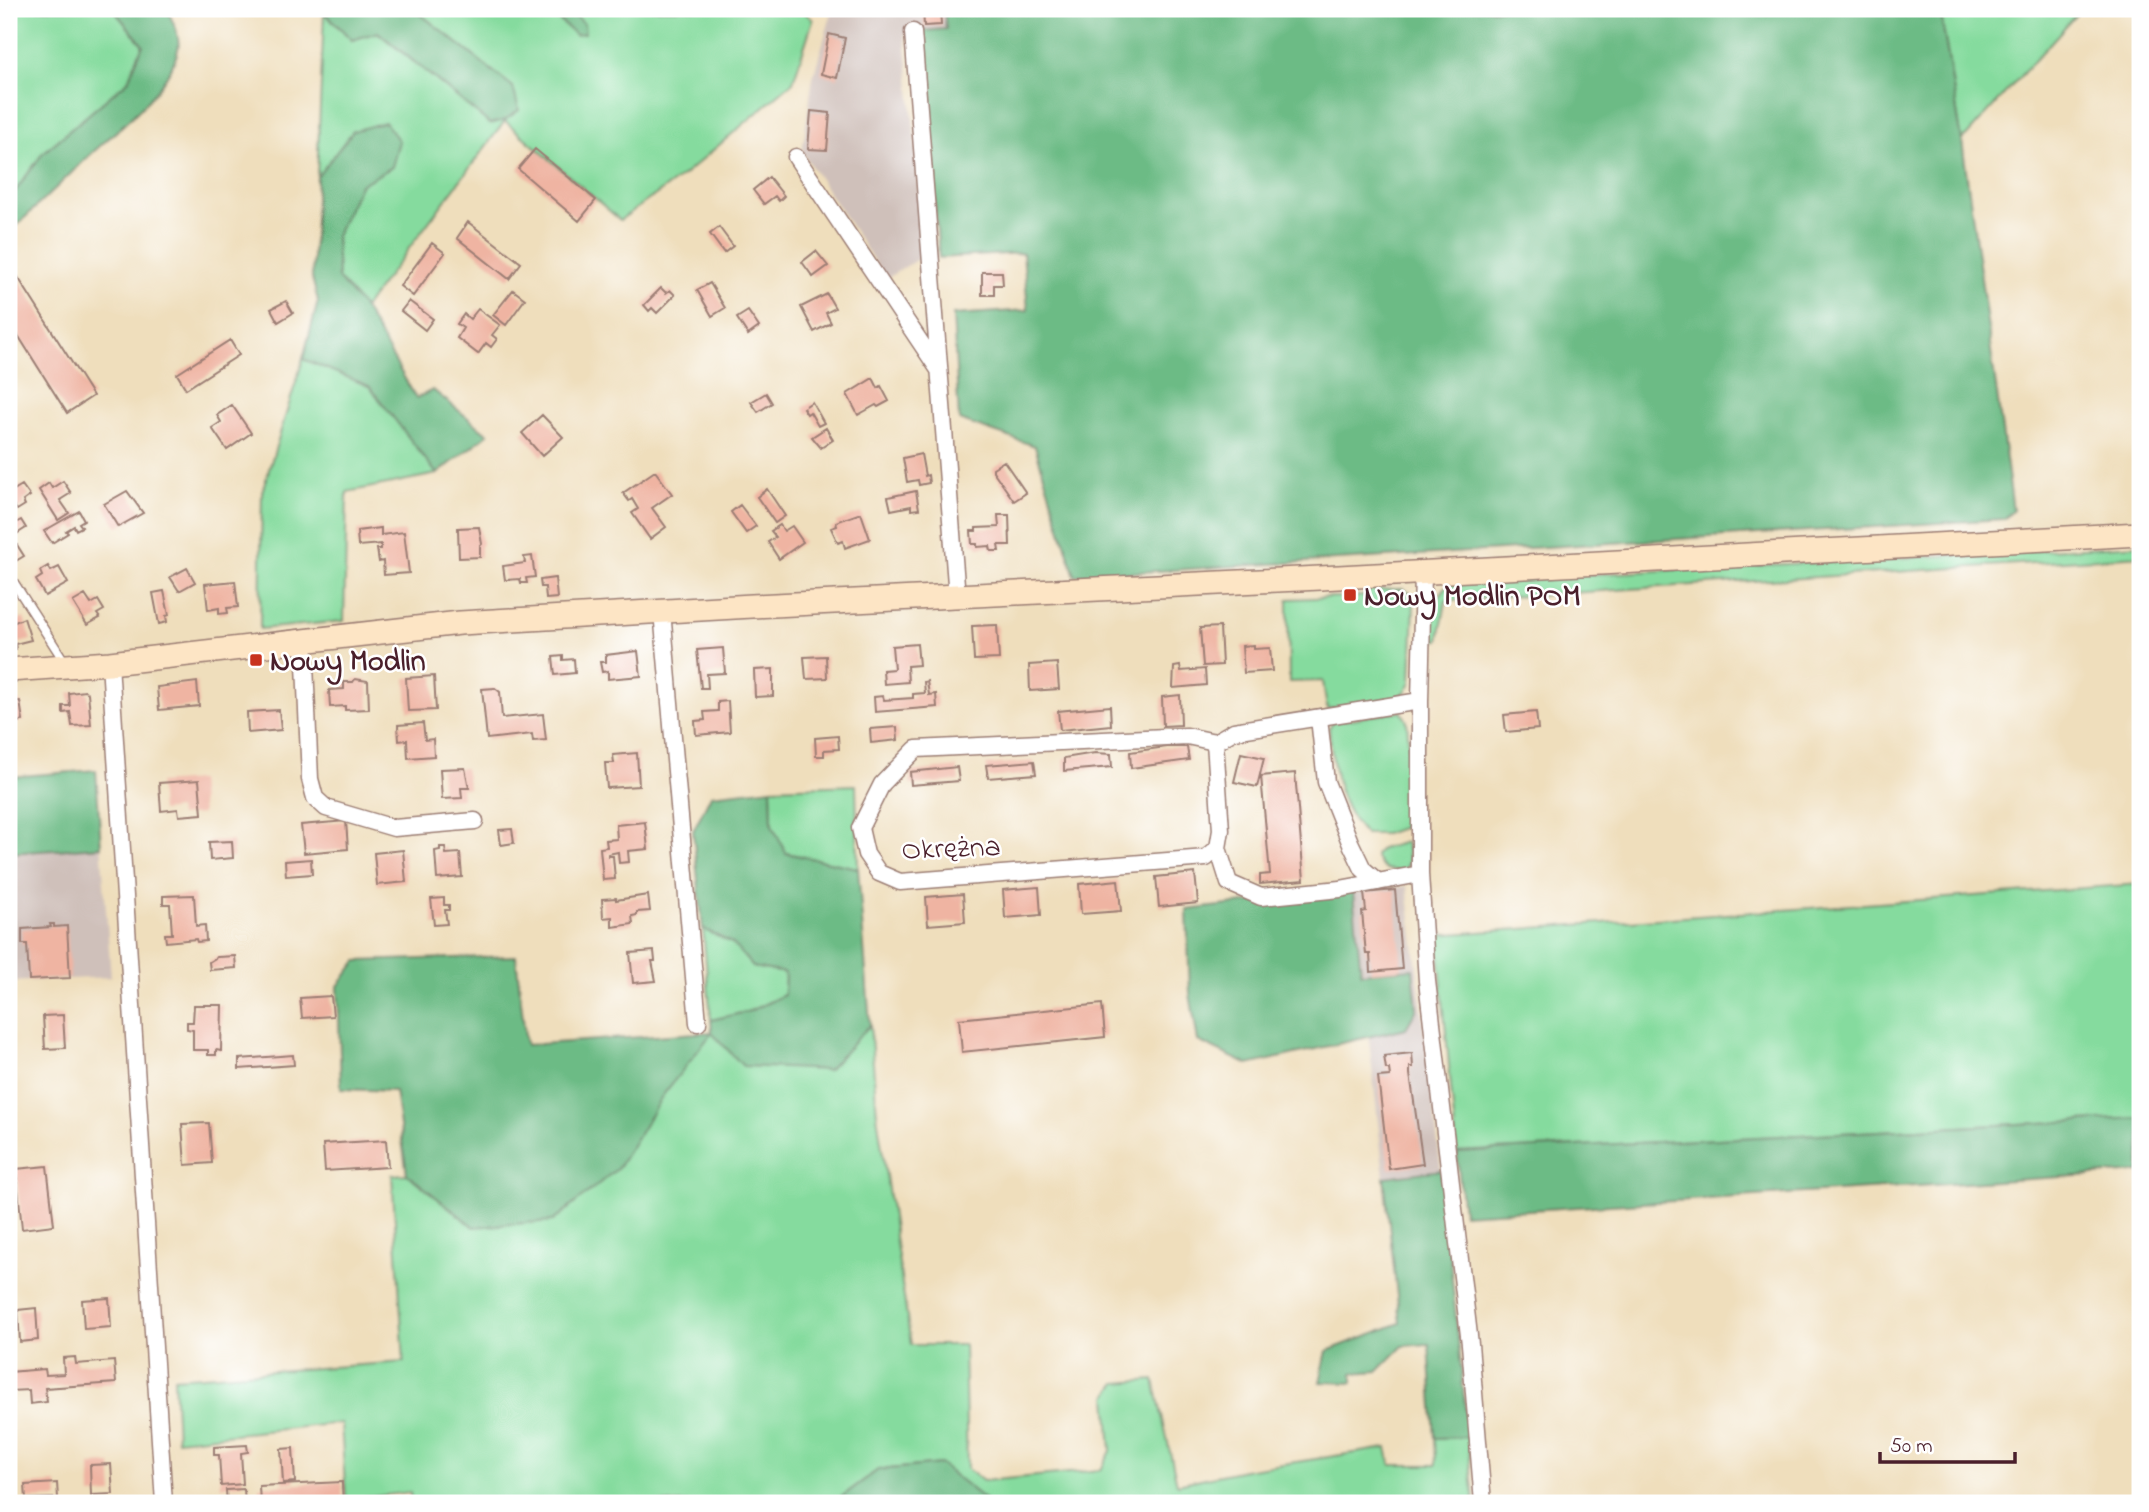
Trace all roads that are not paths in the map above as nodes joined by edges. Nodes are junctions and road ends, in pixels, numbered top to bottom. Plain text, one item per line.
1 (913, 32) dead end
2 (796, 157) dead end
3 (940, 371) junction
4 (2140, 534) edge
5 (1423, 573) junction
6 (9, 575) edge
7 (957, 597) junction
8 (662, 611) junction
9 (304, 641) junction
10 (110, 663) junction
11 (67, 666) junction
12 (9, 670) edge
13 (1420, 701) junction
14 (1319, 719) junction
15 (1215, 742) junction
16 (475, 821) dead end
17 (1218, 848) junction
18 (1420, 874) junction
19 (1378, 882) junction
20 (698, 1023) dead end
21 (164, 1503) edge
22 (1483, 1503) edge

1 - 3 street
2 - 3 street
3 - 7 street
4 - 5 street
5 - 7 street
5 - 13 street
6 - 11 lane
7 - 8 street
8 - 9 street
8 - 20 street
9 - 10 street
9 - 16 street
10 - 11 street
10 - 21 street
11 - 12 street
13 - 14 street
13 - 18 street
14 - 15 street
14 - 19 street
15 - 17 street
15 - 17 street, Okrężna
17 - 19 street
18 - 19 street
18 - 22 street

